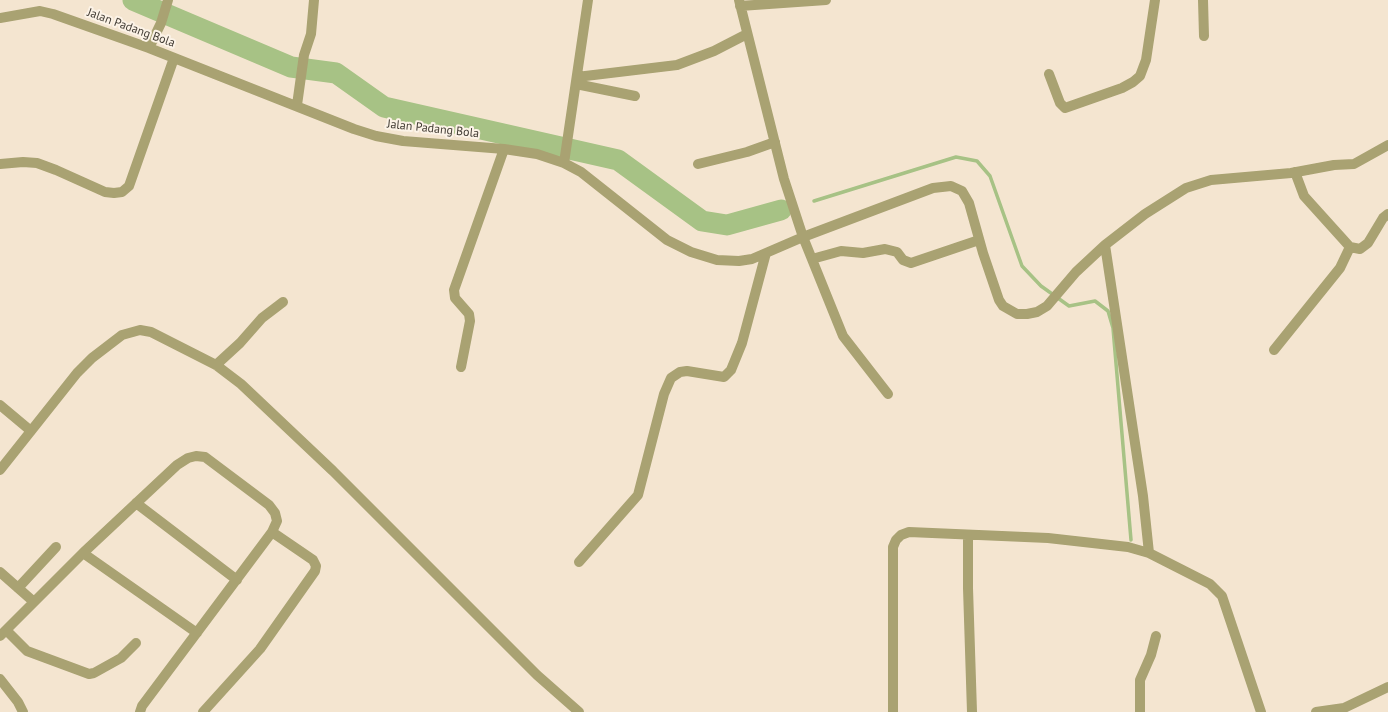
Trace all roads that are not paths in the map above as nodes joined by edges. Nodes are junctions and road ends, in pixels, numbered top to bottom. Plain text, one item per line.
1 (314, 0) edge
2 (588, 0) edge
3 (826, 0) edge
4 (1155, 0) edge
5 (1203, 0) edge
6 (739, 3) edge
7 (167, 5) edge
8 (0, 18) edge
9 (747, 34) junction
10 (1204, 36) dead end
11 (149, 48) junction
12 (174, 58) junction
13 (1049, 74) dead end
14 (576, 80) junction
15 (635, 96) dead end
16 (297, 105) junction
17 (775, 142) junction
18 (1388, 145) edge
19 (504, 149) junction
20 (564, 163) junction
21 (0, 164) edge
22 (698, 164) dead end
23 (1295, 172) junction
24 (1388, 214) edge
25 (803, 237) junction
26 (979, 240) junction
27 (1105, 245) junction
28 (1350, 247) junction
29 (766, 253) junction
30 (812, 259) junction
31 (283, 302) dead end
32 (1274, 350) dead end
33 (216, 365) junction
34 (461, 367) dead end
35 (888, 394) dead end
36 (0, 406) edge
37 (31, 431) junction
38 (0, 470) edge
39 (136, 503) junction
40 (272, 532) junction
41 (968, 535) junction
42 (56, 547) dead end
43 (84, 553) junction
44 (1149, 553) junction
45 (579, 562) dead end
46 (0, 572) edge
47 (237, 580) junction
48 (18, 588) junction
49 (34, 602) junction
50 (3, 633) edge
51 (197, 633) junction
52 (1156, 636) dead end
53 (136, 643) dead end
54 (0, 679) edge
55 (1388, 687) edge
56 (22, 712) edge
57 (140, 712) edge
58 (203, 712) edge
59 (579, 712) edge
60 (893, 712) edge
61 (972, 712) edge
62 (1140, 712) edge
63 (1260, 712) edge
64 (1316, 712) edge

1 - 16 street
2 - 14 street
3 - 6 street
4 - 13 street
5 - 10 street
6 - 9 street
7 - 11 street
8 - 11 street, Jalan Padang Bola
9 - 14 street
9 - 17 street
11 - 12 street, Jalan Padang Bola
12 - 16 street, Jalan Padang Bola
12 - 21 street
14 - 15 street
14 - 20 street
16 - 19 street, Jalan Padang Bola
17 - 22 street
17 - 25 street
18 - 23 street
19 - 20 street, Jalan Padang Bola
19 - 34 street
20 - 29 street, Jalan Padang Bola
23 - 27 street
23 - 28 street
24 - 28 street
25 - 26 street, Jalan Padang Bola
25 - 29 street, Jalan Padang Bola
25 - 30 street
26 - 27 street, Jalan Padang Bola
26 - 30 street
27 - 44 street
28 - 32 street
29 - 45 street
30 - 35 street
31 - 33 street
33 - 37 street
33 - 59 street
36 - 37 street
37 - 38 street
39 - 40 street
39 - 43 street
39 - 47 street
40 - 47 street
40 - 58 street
41 - 44 street
41 - 60 street
41 - 61 street
42 - 48 street
43 - 49 street
43 - 51 street
44 - 63 street
46 - 48 street
47 - 51 street
48 - 49 street
49 - 50 street
50 - 53 street
51 - 57 street
52 - 62 street
54 - 56 street
55 - 64 street

